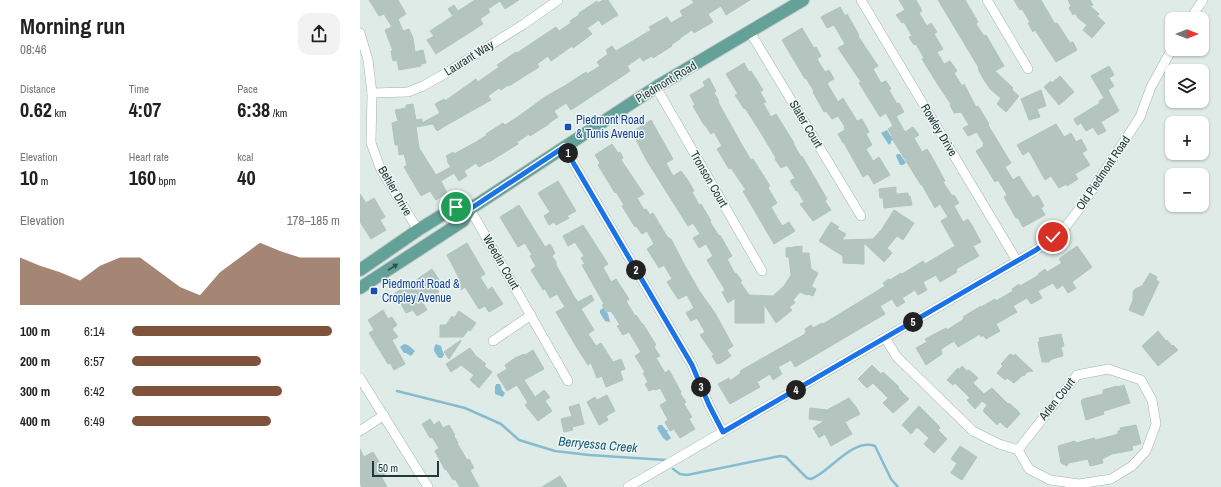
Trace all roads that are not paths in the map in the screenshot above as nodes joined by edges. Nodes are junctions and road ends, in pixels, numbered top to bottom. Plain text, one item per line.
1 (558, 0) edge
2 (803, 0) edge
3 (861, 0) edge
4 (987, 0) edge
5 (1204, 0) edge
6 (1195, 12) edge
7 (750, 32) junction
8 (360, 33) edge
9 (1168, 56) edge
10 (1028, 69) dead end
11 (656, 87) junction
12 (372, 93) junction
13 (564, 147) junction
14 (470, 209) junction
15 (861, 216) dead end
16 (418, 230) junction
17 (1017, 261) junction
18 (360, 270) edge
19 (762, 271) dead end
20 (360, 288) edge
21 (531, 315) junction
22 (885, 338) junction
23 (493, 341) dead end
24 (360, 378) edge
25 (568, 381) dead end
26 (384, 415) junction
27 (360, 431) edge
28 (723, 432) junction
29 (1018, 450) junction
30 (428, 487) edge
31 (628, 487) edge

1 - 12 street, Laurant Way
2 - 7 main road, Piedmont Road
3 - 17 street, Rowley Drive
4 - 10 street
5 - 6 street
7 - 11 main road, Piedmont Road
7 - 15 street, Slater Court
8 - 12 street, Behler Drive
9 - 17 street, Old Piedmont Road
11 - 13 main road, Piedmont Road
11 - 19 street, Tronson Court
12 - 16 street, Behler Drive
13 - 14 main road, Piedmont Road
13 - 28 street
14 - 16 main road
20 -> 14 main road, Piedmont Road
14 - 21 street, Weedin Court
16 - 18 main road
17 - 22 street, Old Piedmont Road
21 - 23 street
21 - 25 street, Weedin Court
22 - 28 street, Old Piedmont Road
22 - 29 street
24 - 26 street
26 - 27 street
26 - 30 street
28 - 31 street, Old Piedmont Road
29 - 29 street, Arlen Court

